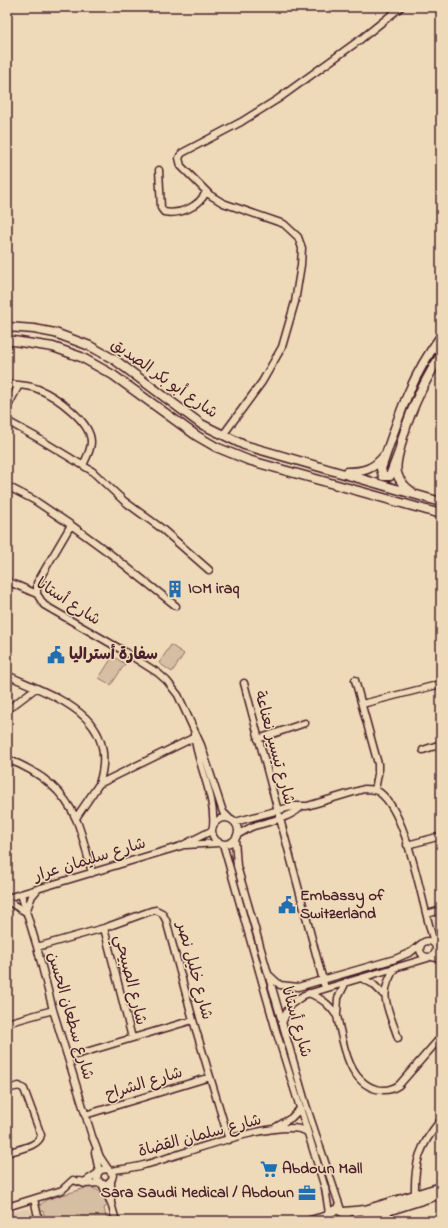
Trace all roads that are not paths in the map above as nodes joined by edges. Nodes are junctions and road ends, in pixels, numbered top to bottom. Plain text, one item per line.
1 (401, 7) edge
2 (159, 170) dead end
3 (206, 192) junction
4 (7, 327) edge
5 (441, 336) edge
6 (7, 340) edge
7 (441, 355) edge
8 (7, 384) edge
9 (19, 385) junction
10 (7, 408) edge
11 (7, 422) edge
12 (223, 435) junction
13 (388, 450) junction
14 (399, 452) junction
15 (83, 465) junction
16 (340, 472) junction
17 (7, 486) edge
18 (420, 496) junction
19 (441, 502) edge
20 (441, 514) edge
21 (71, 525) junction
22 (209, 570) dead end
23 (7, 581) edge
24 (37, 594) junction
25 (176, 606) dead end
26 (7, 675) edge
27 (355, 680) dead end
28 (244, 683) dead end
29 (441, 684) edge
30 (36, 688) junction
31 (362, 704) junction
32 (7, 710) edge
33 (305, 723) dead end
34 (195, 734) junction
35 (258, 739) junction
36 (441, 744) edge
37 (423, 750) dead end
38 (7, 759) edge
39 (99, 784) junction
40 (375, 790) junction
41 (301, 807) junction
42 (278, 810) junction
43 (76, 818) junction
44 (280, 819) junction
45 (232, 821) junction
46 (212, 828) junction
47 (441, 836) edge
48 (236, 837) junction
49 (220, 843) junction
50 (407, 845) junction
51 (181, 846) junction
52 (92, 872) junction
53 (38, 889) junction
54 (21, 894) junction
55 (7, 900) edge
56 (441, 910) edge
57 (26, 912) junction
58 (427, 914) junction
59 (104, 928) junction
60 (430, 930) junction
61 (423, 943) junction
62 (37, 946) junction
63 (436, 946) junction
64 (441, 953) edge
65 (430, 957) junction
66 (441, 959) edge
67 (396, 968) junction
68 (269, 975) junction
69 (361, 978) junction
70 (324, 980) junction
71 (346, 982) junction
72 (325, 988) junction
73 (309, 993) junction
74 (384, 995) junction
75 (53, 1010) junction
76 (336, 1016) junction
77 (193, 1020) junction
78 (7, 1023) edge
79 (282, 1023) junction
80 (441, 1037) edge
81 (132, 1038) junction
82 (398, 1038) dead end
83 (69, 1058) junction
84 (210, 1077) junction
85 (7, 1089) edge
86 (300, 1109) junction
87 (85, 1115) junction
88 (441, 1120) edge
89 (275, 1128) junction
90 (307, 1132) junction
91 (229, 1140) junction
92 (94, 1144) junction
93 (7, 1152) edge
94 (131, 1168) junction
95 (109, 1170) junction
96 (98, 1172) junction
97 (73, 1180) junction
98 (112, 1180) junction
99 (102, 1183) junction
100 (441, 1187) edge
101 (441, 1194) edge
102 (414, 1195) junction
103 (34, 1199) junction
104 (112, 1203) junction
105 (7, 1207) edge
106 (342, 1211) junction
107 (328, 1217) edge
108 (39, 1221) edge
109 (116, 1221) edge
110 (310, 1221) edge
111 (346, 1221) edge
112 (356, 1221) edge

1 - 3 street
2 - 3 street
3 - 12 street
4 - 12 main road, شارع أبو بكر الصديق
5 - 13 main road
6 - 20 main road, شارع أبو بكر الصديق
7 - 14 main road
8 - 9 street
9 - 10 street
9 - 15 street
11 - 15 street
12 - 16 main road, شارع أبو بكر الصديق
13 - 14 main road
13 - 16 main road
14 - 18 main road
15 - 22 street
16 - 18 main road, شارع أبو بكر الصديق
17 - 21 street
18 - 19 main road, شارع أبو بكر الصديق
21 - 24 street
21 - 25 street
23 - 24 street, شارع أستانا
24 - 34 street, شارع أستانا
26 - 30 street
27 - 31 street
28 - 35 street, شارع تيسير نعناعة
29 - 31 street
30 - 32 street
30 - 39 street
31 - 40 street
33 - 35 street
34 - 39 street
34 - 45 street, شارع أستانا
34 - 46 street, شارع أستانا
35 - 42 street, شارع تيسير نعناعة
36 - 37 street
38 - 43 street
39 - 43 street
40 - 41 street
40 - 50 street
41 - 42 street
41 - 44 street
42 - 44 street, شارع تيسير نعناعة
42 - 45 street
43 - 52 street
44 - 48 street
44 - 70 street, شارع تيسير نعناعة
45 - 46 street
45 - 48 street
46 - 49 street
46 - 51 street, شارع سليمان عرار
47 - 50 street
48 - 49 street
48 - 68 street, شارع أستانا
49 - 51 street, شارع سليمان عرار
49 - 86 street, شارع أستانا
50 - 58 street
51 - 52 street, شارع سليمان عرار
52 - 53 street, شارع سليمان عرار
53 - 54 street, شارع سليمان عرار
53 - 57 street
54 - 55 street, شارع سليمان عرار
54 - 57 street, شارع سطعان الحسن
55 - 57 street
56 - 58 street
57 - 62 street, شارع سطعان الحسن
58 - 60 street
59 - 62 street, شارع خليل نصر
59 - 77 street, شارع خليل نصر
59 - 81 street, شارع الصبيحي
60 - 61 street
60 - 63 street
61 - 63 street
61 - 65 street
61 - 70 street
62 - 75 street, شارع سطعان الحسن
63 - 64 street
63 - 65 street
65 - 66 street
65 - 67 street
67 - 69 street
67 - 74 street
68 - 70 street
68 - 79 street, شارع أستانا
69 - 71 street
69 - 74 street
70 - 72 street, شارع تيسير نعناعة
71 - 72 street
71 - 76 street
72 - 73 street
73 - 76 street
73 - 79 street
74 - 82 street
75 - 78 street
75 - 83 street, شارع سطعان الحسن
76 - 80 street
77 - 81 street
77 - 84 street, شارع خليل نصر
79 - 106 street, شارع أستانا
81 - 83 street
83 - 87 street, شارع سطعان الحسن
84 - 87 street, شارع الشراح
84 - 91 street, شارع خليل نصر
85 - 93 street
86 - 89 street, شارع سلمان القضاة
86 - 90 street, شارع أستانا
87 - 92 street, شارع سطعان الحسن
88 - 102 street
89 - 90 street, شارع سلمان القضاة
89 - 91 street, شارع سلمان القضاة
90 - 107 street, شارع أستانا
91 - 94 street, شارع سلمان القضاة
92 - 95 street, شارع سطعان الحسن
92 - 96 street, شارع سطعان الحسن
94 - 95 street, شارع سلمان القضاة
94 - 98 street, شارع سلمان القضاة
95 - 96 street
95 - 98 street
96 - 97 street
96 - 99 street
97 - 99 street
97 - 103 street
98 - 99 street
98 - 104 street
99 - 104 street
100 - 102 main road
101 - 112 main road
102 - 106 main road
103 - 105 street
103 - 108 street
104 - 109 street
106 - 107 main road
106 - 111 main road
107 - 110 main road

